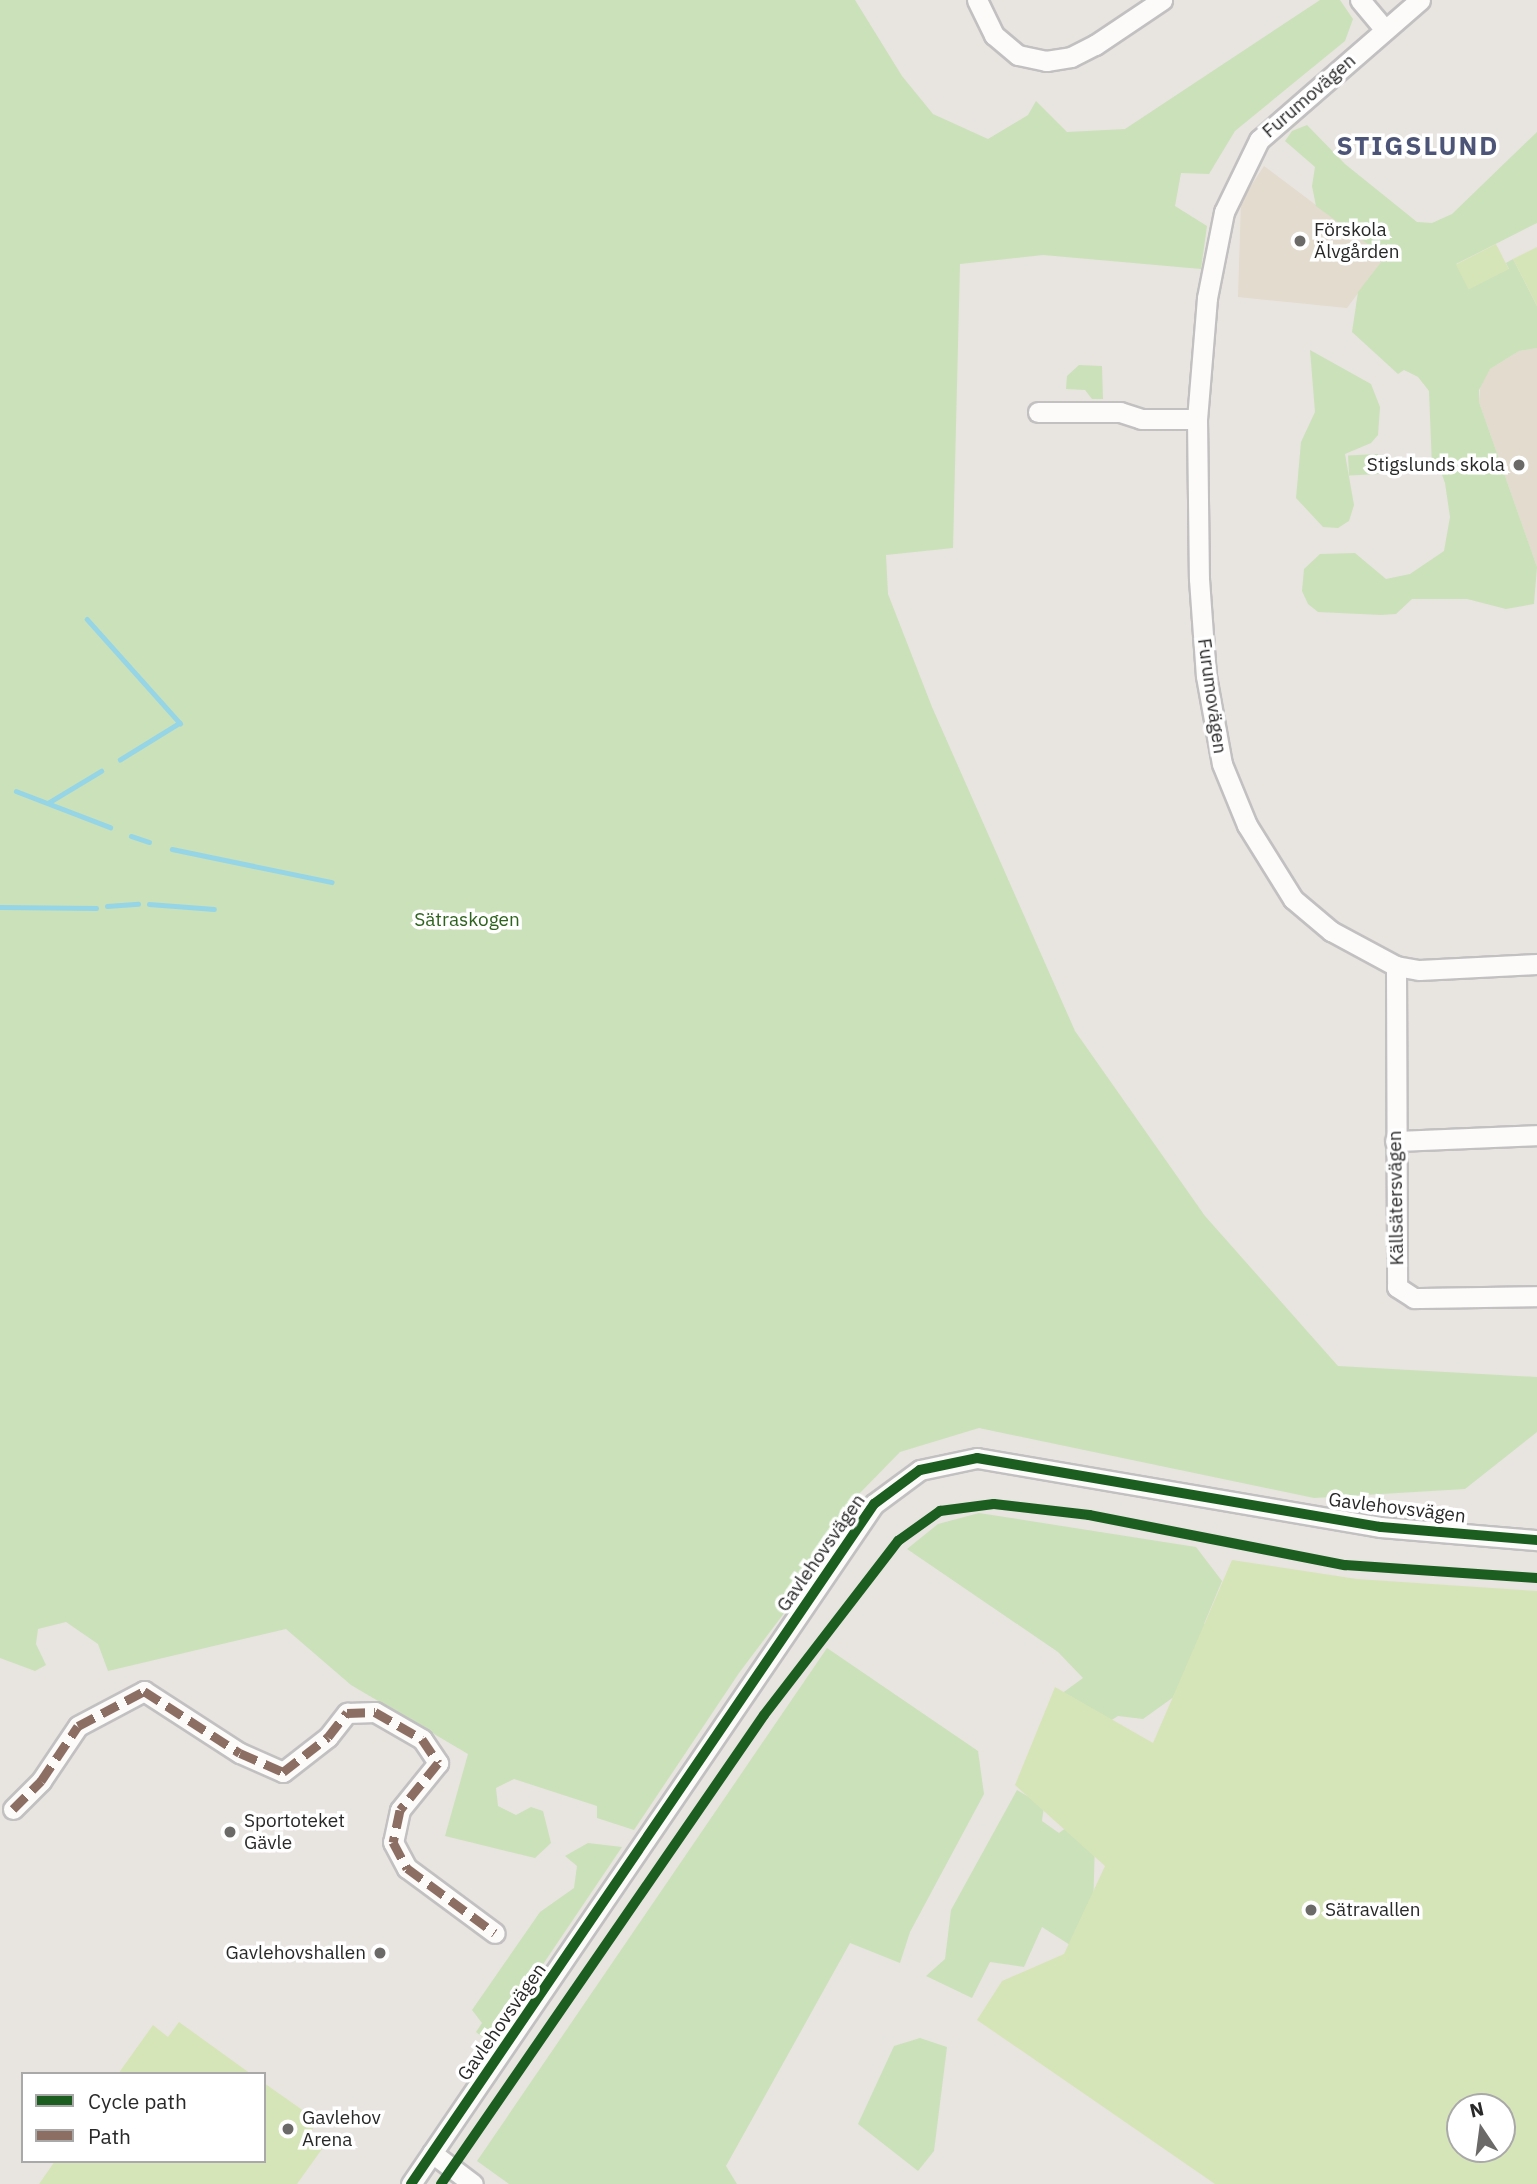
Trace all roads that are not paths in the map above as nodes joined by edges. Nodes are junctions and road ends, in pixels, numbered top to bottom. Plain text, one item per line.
1 (977, 0) edge
2 (1162, 0) edge
3 (1360, 0) edge
4 (1420, 0) edge
5 (1385, 30) junction
6 (1038, 412) dead end
7 (1197, 419) junction
8 (1537, 964) edge
9 (1396, 966) junction
10 (1537, 1135) edge
11 (1395, 1140) junction
12 (1537, 1296) edge
13 (1537, 1540) edge
14 (13, 1809) dead end
15 (495, 1933) dead end
16 (432, 2153) junction
17 (411, 2184) edge
18 (473, 2184) edge

1 - 2 street
3 - 5 street
4 - 5 street, Furumovägen
5 - 7 street, Furumovägen
6 - 7 street
7 - 9 street, Furumovägen
8 - 9 street, Furumovägen
9 - 11 street, Källsätersvägen
10 - 11 street
11 - 12 street, Källsätersvägen
13 - 16 street, Gavlehovsvägen
14 - 15 street
16 - 17 street, Gavlehovsvägen
16 - 18 street

